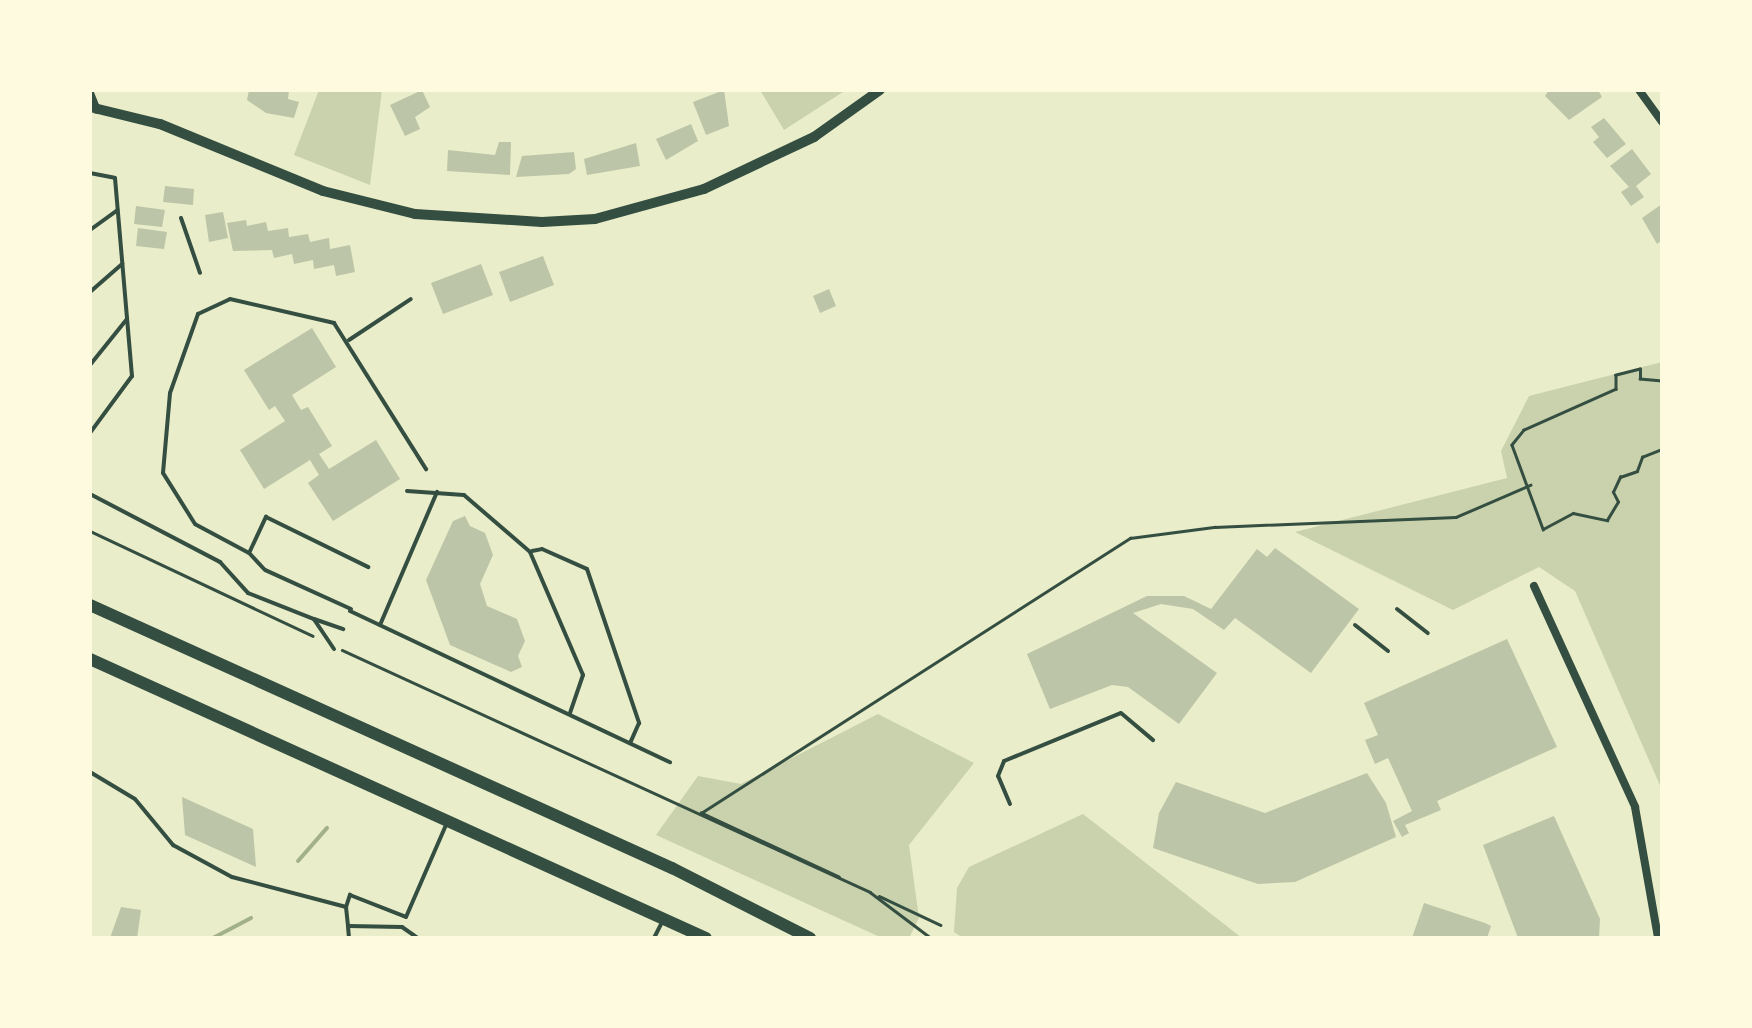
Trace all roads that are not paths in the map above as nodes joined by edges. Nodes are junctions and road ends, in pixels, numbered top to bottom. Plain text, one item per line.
1 (880, 90) edge
2 (1639, 90) edge
3 (90, 93) edge
4 (92, 110) edge
5 (1662, 122) edge
6 (90, 174) edge
7 (118, 210) junction
8 (182, 218) dead end
9 (90, 230) edge
10 (122, 264) junction
11 (200, 273) dead end
12 (90, 292) edge
13 (412, 299) dead end
14 (127, 319) junction
15 (348, 341) junction
16 (90, 365) edge
17 (90, 432) edge
18 (426, 469) dead end
19 (407, 491) dead end
20 (437, 492) junction
21 (90, 494) edge
22 (530, 552) junction
23 (249, 553) junction
24 (368, 567) dead end
25 (1534, 586) dead end
26 (90, 605) edge
27 (1398, 609) dead end
28 (314, 619) junction
29 (1355, 625) dead end
30 (380, 626) junction
31 (342, 629) dead end
32 (1428, 633) dead end
33 (333, 647) road end
34 (1388, 652) dead end
35 (90, 659) edge
36 (570, 714) junction
37 (1153, 740) dead end
38 (630, 743) junction
39 (670, 762) dead end
40 (90, 772) edge
41 (1010, 804) dead end
42 (448, 820) junction
43 (346, 907) junction
44 (406, 916) junction
45 (664, 918) junction
46 (348, 926) junction
47 (402, 927) junction
48 (349, 938) edge
49 (418, 938) edge
50 (654, 938) edge
51 (706, 938) edge
52 (810, 938) edge
53 (1658, 938) edge

1 - 4 street
2 - 5 street
3 - 4 street
6 - 7 lane
7 - 9 lane
7 - 10 lane
8 - 11 lane
10 - 12 lane
10 - 14 lane
13 - 15 lane
14 - 16 lane
14 - 17 lane
15 - 18 lane
15 - 23 lane
19 - 20 lane
20 - 22 lane
20 - 30 lane
21 - 28 lane
22 - 36 lane
22 - 38 lane
23 - 24 lane
23 - 30 lane
25 - 53 street
26 - 52 highway
27 - 32 lane
28 - 31 lane
28 - 33 lane
29 - 34 lane
30 - 36 lane
35 - 42 highway
36 - 38 lane
37 - 41 lane
38 - 39 lane
40 - 43 lane
42 - 44 lane
42 - 45 highway
43 - 44 lane
43 - 46 lane
44 - 47 lane
45 - 50 lane
45 - 51 highway
46 - 47 lane
46 - 48 lane
47 - 49 lane

